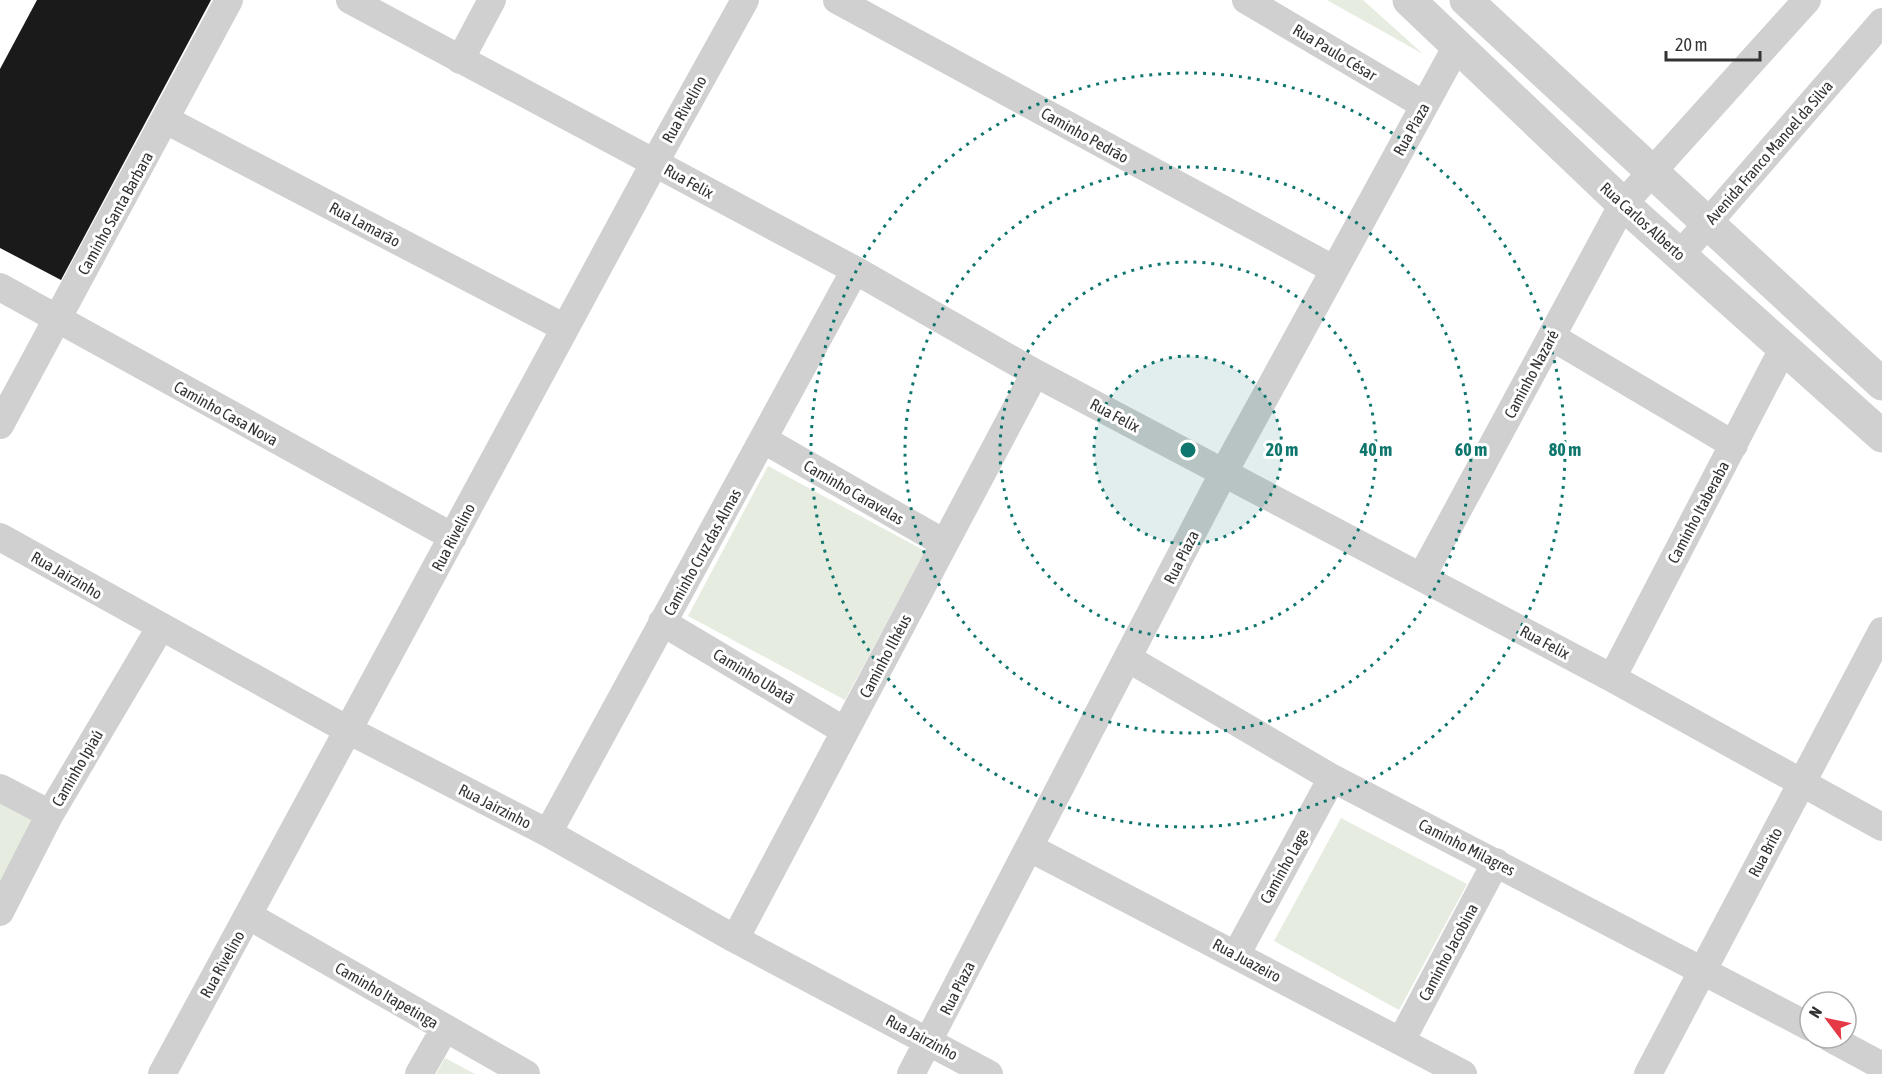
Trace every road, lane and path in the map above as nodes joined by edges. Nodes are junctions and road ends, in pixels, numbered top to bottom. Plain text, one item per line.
1 (229, 0) edge
2 (350, 0) edge
3 (492, 0) edge
4 (745, 0) edge
5 (837, 0) edge
6 (1246, 0) edge
7 (1409, 0) edge
8 (1466, 0) edge
9 (1807, 0) edge
10 (1882, 22) edge
11 (1458, 44) junction
12 (460, 60) junction
13 (1424, 105) junction
14 (166, 120) junction
15 (654, 162) junction
16 (1653, 174) junction
17 (1623, 204) junction
18 (1709, 223) junction
19 (1680, 255) junction
20 (1333, 269) junction
21 (855, 270) junction
22 (0, 287) edge
23 (57, 319) junction
24 (565, 328) junction
25 (1552, 337) junction
26 (1784, 347) junction
27 (1035, 373) junction
28 (1882, 384) edge
29 (0, 425) edge
30 (1882, 436) edge
31 (764, 440) junction
32 (1734, 445) junction
33 (1224, 472) junction
34 (0, 537) edge
35 (453, 537) junction
36 (944, 543) junction
37 (1422, 576) junction
38 (662, 622) junction
39 (160, 628) junction
40 (1882, 631) edge
41 (1129, 658) junction
42 (1612, 678) junction
43 (348, 730) junction
44 (845, 731) junction
45 (1332, 778) junction
46 (1802, 784) junction
47 (0, 788) edge
48 (50, 814) junction
49 (1882, 827) edge
50 (548, 833) junction
51 (1030, 848) junction
52 (1496, 862) junction
53 (0, 912) edge
54 (249, 916) junction
55 (735, 939) junction
56 (1236, 955) junction
57 (1702, 970) junction
58 (1798, 1022) edge
59 (445, 1028) junction
60 (930, 1041) junction
61 (1401, 1041) junction
62 (1852, 1050) edge
63 (1882, 1066) edge
64 (162, 1074) edge
65 (418, 1074) edge
66 (526, 1074) edge
67 (911, 1074) edge
68 (989, 1074) edge
69 (1463, 1074) edge
70 (1648, 1074) edge

1 - 14 street, Caminho Santa Barbara
2 - 12 street, Rua Felix
3 - 12 street
4 - 15 street, Rua Rivelino
5 - 20 street, Caminho Pedrão
6 - 13 street, Rua Paulo César
7 - 11 street, Rua Carlos Alberto
8 - 16 street
9 - 16 street
10 - 18 street, Avenida Franco Manoel da Silva
11 - 13 street, Rua Piaza
11 - 17 street, Rua Carlos Alberto
12 - 15 street, Rua Felix
13 - 20 street, Rua Piaza
14 - 23 street, Caminho Santa Barbara
14 - 24 street, Rua Lamarão
15 - 21 street, Rua Felix
15 - 24 street, Rua Rivelino
16 - 17 street
16 - 18 street
17 - 19 street, Rua Carlos Alberto
17 - 25 street, Caminho Nazaré
18 - 19 street, Avenida Franco Manoel da Silva
18 - 28 street
19 - 26 street, Rua Carlos Alberto
20 - 33 street, Rua Piaza
21 - 27 street, Rua Felix
21 - 31 street, Caminho Cruz das Almas
22 - 23 street, Caminho Casa Nova
23 - 29 street, Caminho Santa Barbara
23 - 35 street, Caminho Casa Nova
24 - 35 street, Rua Rivelino
25 - 32 street
25 - 37 street, Caminho Nazaré
26 - 30 street, Rua Carlos Alberto
26 - 32 street, Caminho Itaberaba
27 - 33 street, Rua Felix
27 - 36 street, Caminho Ilhéus
31 - 36 street, Caminho Caravelas
31 - 38 street, Caminho Cruz das Almas
32 - 42 street, Caminho Itaberaba
33 - 37 street, Rua Felix
33 - 41 street, Rua Piaza
34 - 39 street, Rua Jairzinho
35 - 43 street, Rua Rivelino
36 - 44 street, Caminho Ilhéus
37 - 42 street, Rua Felix
38 - 44 street, Caminho Ubatã
38 - 50 street, Caminho Cruz das Almas
39 - 43 street, Rua Jairzinho
39 - 48 street, Caminho Ipiaú
40 - 46 street, Rua Brito
41 - 45 street, Caminho Milagres
41 - 51 street, Rua Piaza
42 - 46 street, Rua Felix
43 - 50 street, Rua Jairzinho
43 - 54 street, Rua Rivelino
44 - 55 street, Caminho Ilhéus
45 - 52 street, Caminho Milagres
45 - 56 street, Caminho Lage
46 - 49 street, Rua Felix
46 - 57 street, Rua Brito
47 - 48 street
48 - 53 street, Caminho Ipiaú
50 - 55 street, Rua Jairzinho
51 - 56 street, Rua Juazeiro
51 - 60 street, Rua Piaza
52 - 57 street, Caminho Milagres
52 - 61 street, Caminho Jacobina
54 - 59 street, Caminho Itapetinga
54 - 64 street, Rua Rivelino
55 - 60 street, Rua Jairzinho
56 - 61 street, Rua Juazeiro
57 - 58 street, Caminho Milagres
57 - 70 street, Rua Brito
59 - 65 street
59 - 66 street, Caminho Itapetinga
60 - 67 street, Rua Piaza
60 - 68 street, Rua Jairzinho
61 - 69 street, Rua Juazeiro
62 - 63 street

